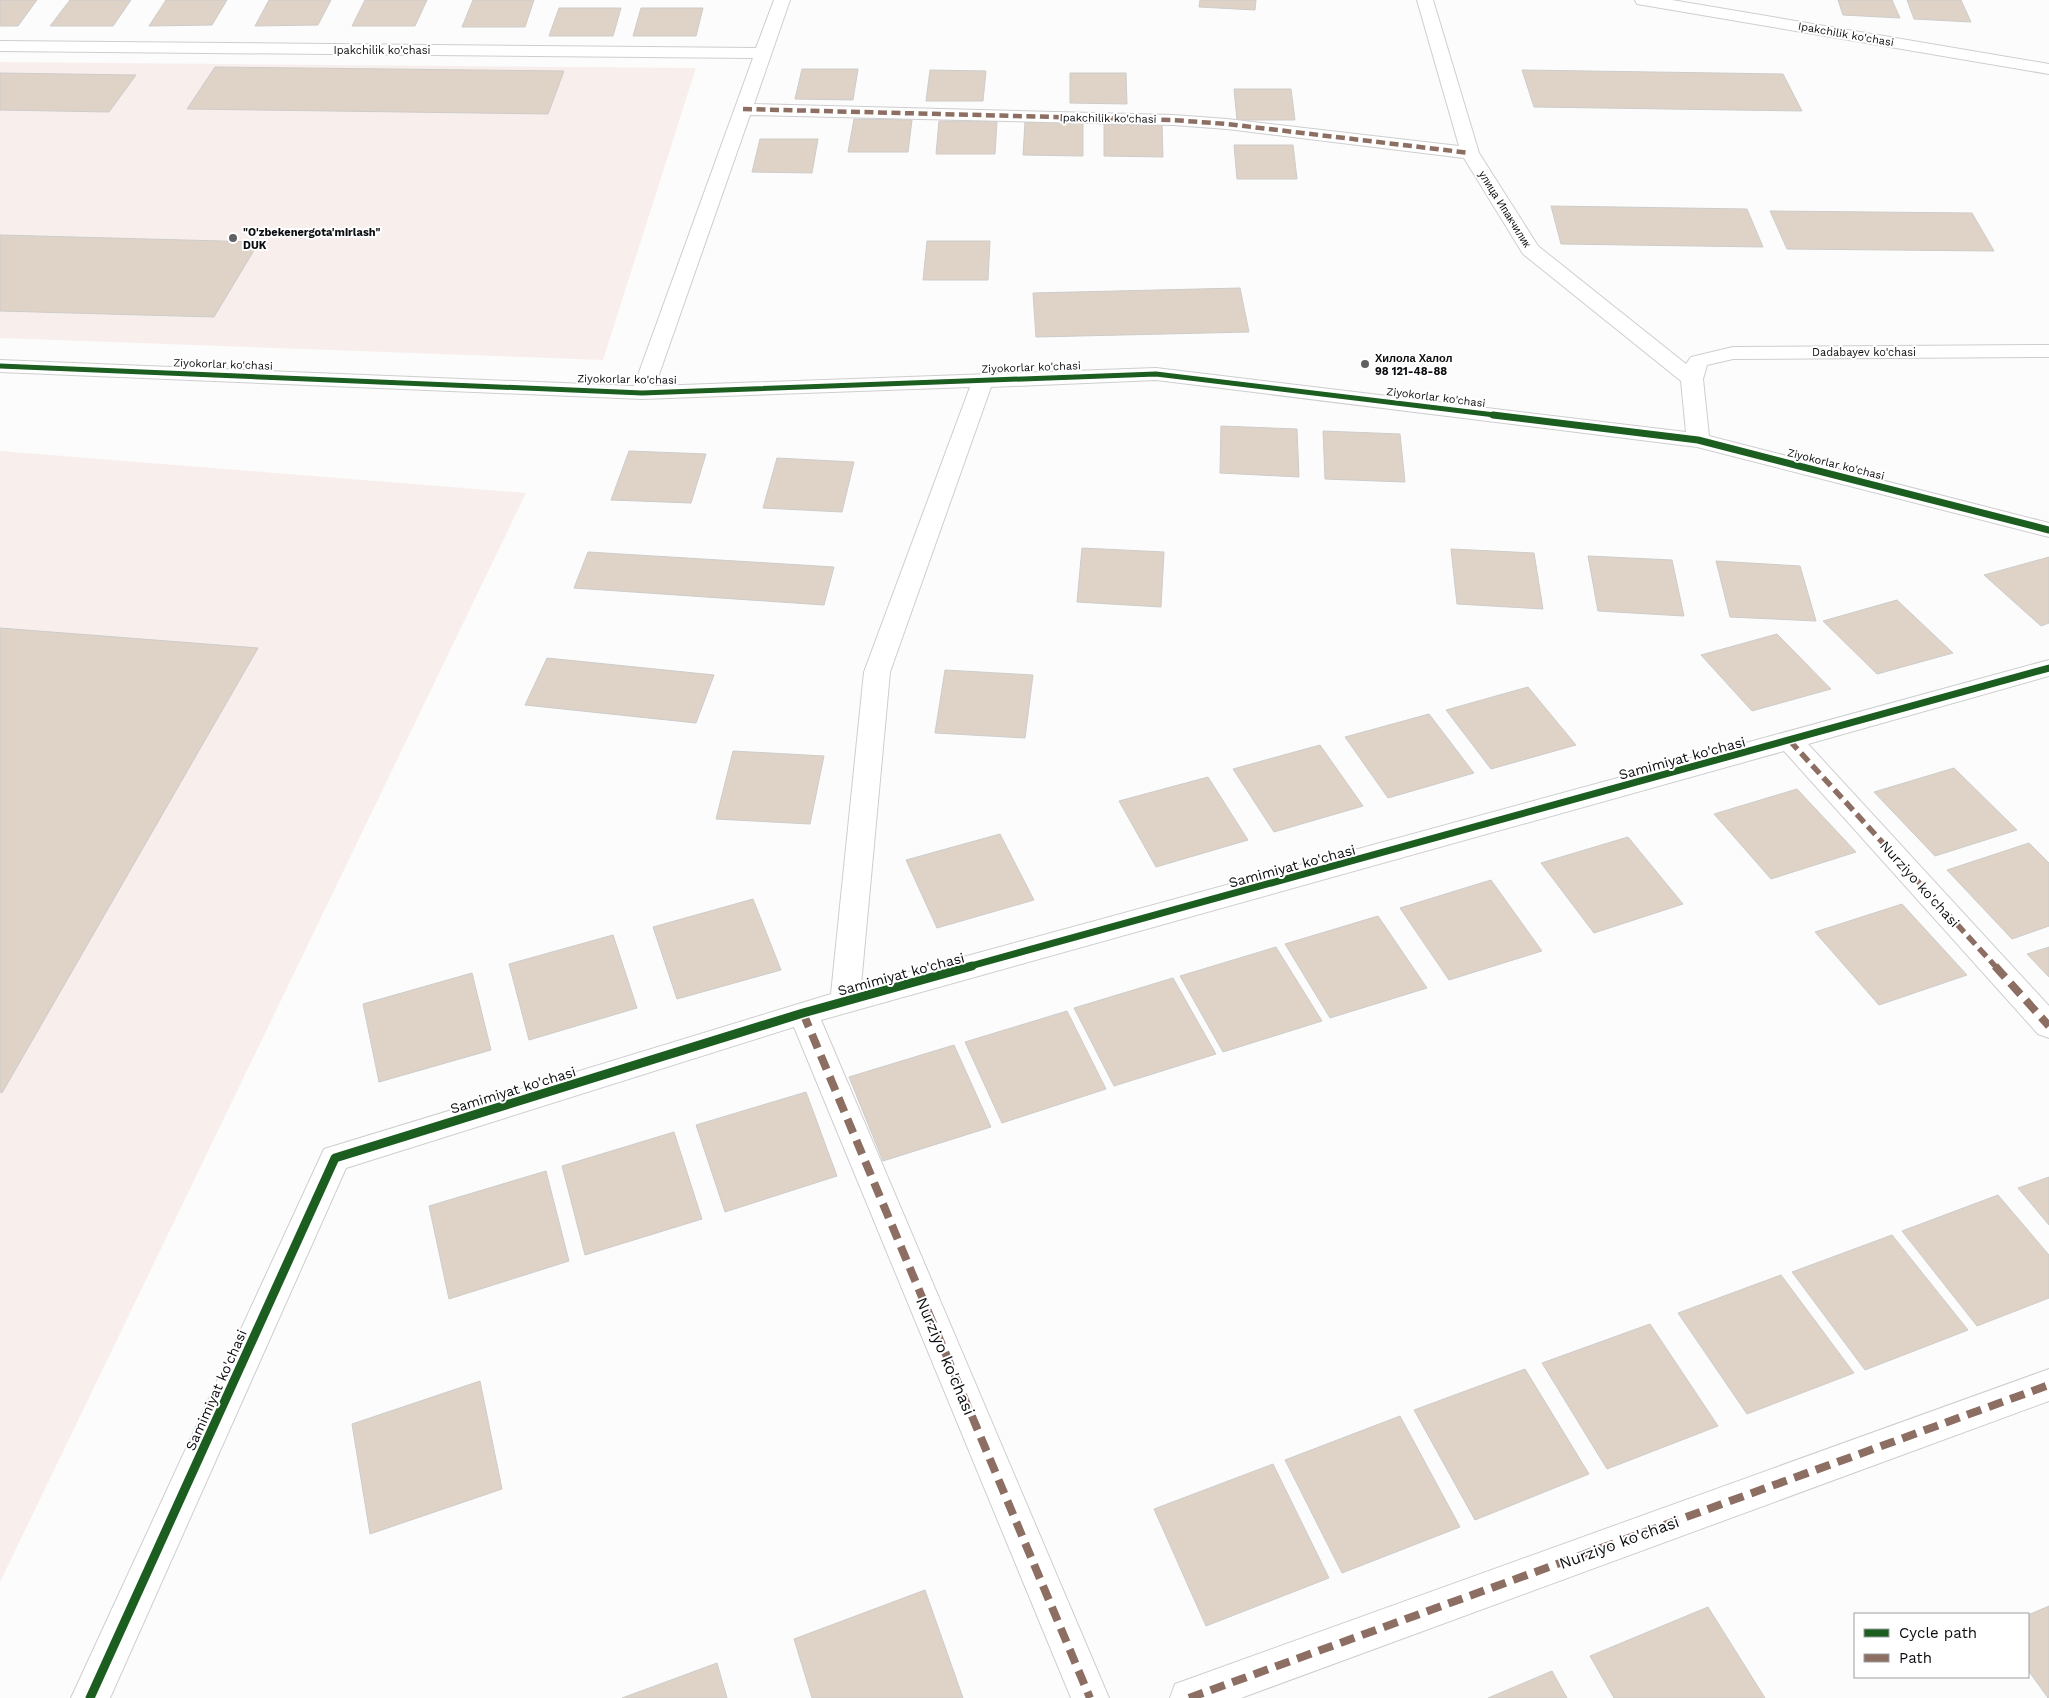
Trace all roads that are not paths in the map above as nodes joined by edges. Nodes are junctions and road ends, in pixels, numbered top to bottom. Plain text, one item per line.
1 (782, 0) edge
2 (1425, 0) edge
3 (1643, 0) edge
4 (0, 46) edge
5 (763, 53) junction
6 (2049, 69) edge
7 (743, 109) junction
8 (1470, 153) junction
9 (2049, 351) edge
10 (0, 366) edge
11 (982, 380) junction
12 (1692, 380) junction
13 (642, 393) junction
14 (1698, 440) junction
15 (2049, 530) edge
16 (2049, 668) edge
17 (1790, 741) junction
18 (845, 1002) junction
19 (803, 1013) junction
20 (2049, 1026) edge
21 (2049, 1386) edge
22 (90, 1698) edge
23 (1090, 1698) edge
24 (1189, 1698) edge

1 - 5 street
2 - 8 street, улица Ипакчилик
3 - 6 street, Ipakchilik ko'chasi
4 - 5 street, Ipakchilik ko'chasi
5 - 7 street
7 - 8 street, Ipakchilik ko'chasi
7 - 13 street
8 - 12 street, улица Ипакчилик
9 - 12 street, Dadabayev ko'chasi
10 - 13 street, Ziyokorlar ko'chasi
11 - 13 street, Ziyokorlar ko'chasi
11 - 14 street, Ziyokorlar ko'chasi
11 - 18 street
12 - 14 street
14 - 15 street, Ziyokorlar ko'chasi
16 - 17 street, Samimiyat ko'chasi
17 - 18 street, Samimiyat ko'chasi
17 - 20 street, Nurziyo ko'chasi
18 - 19 street, Samimiyat ko'chasi
19 - 22 street, Samimiyat ko'chasi
19 - 23 street, Nurziyo ko'chasi
21 - 24 street, Nurziyo ko'chasi

